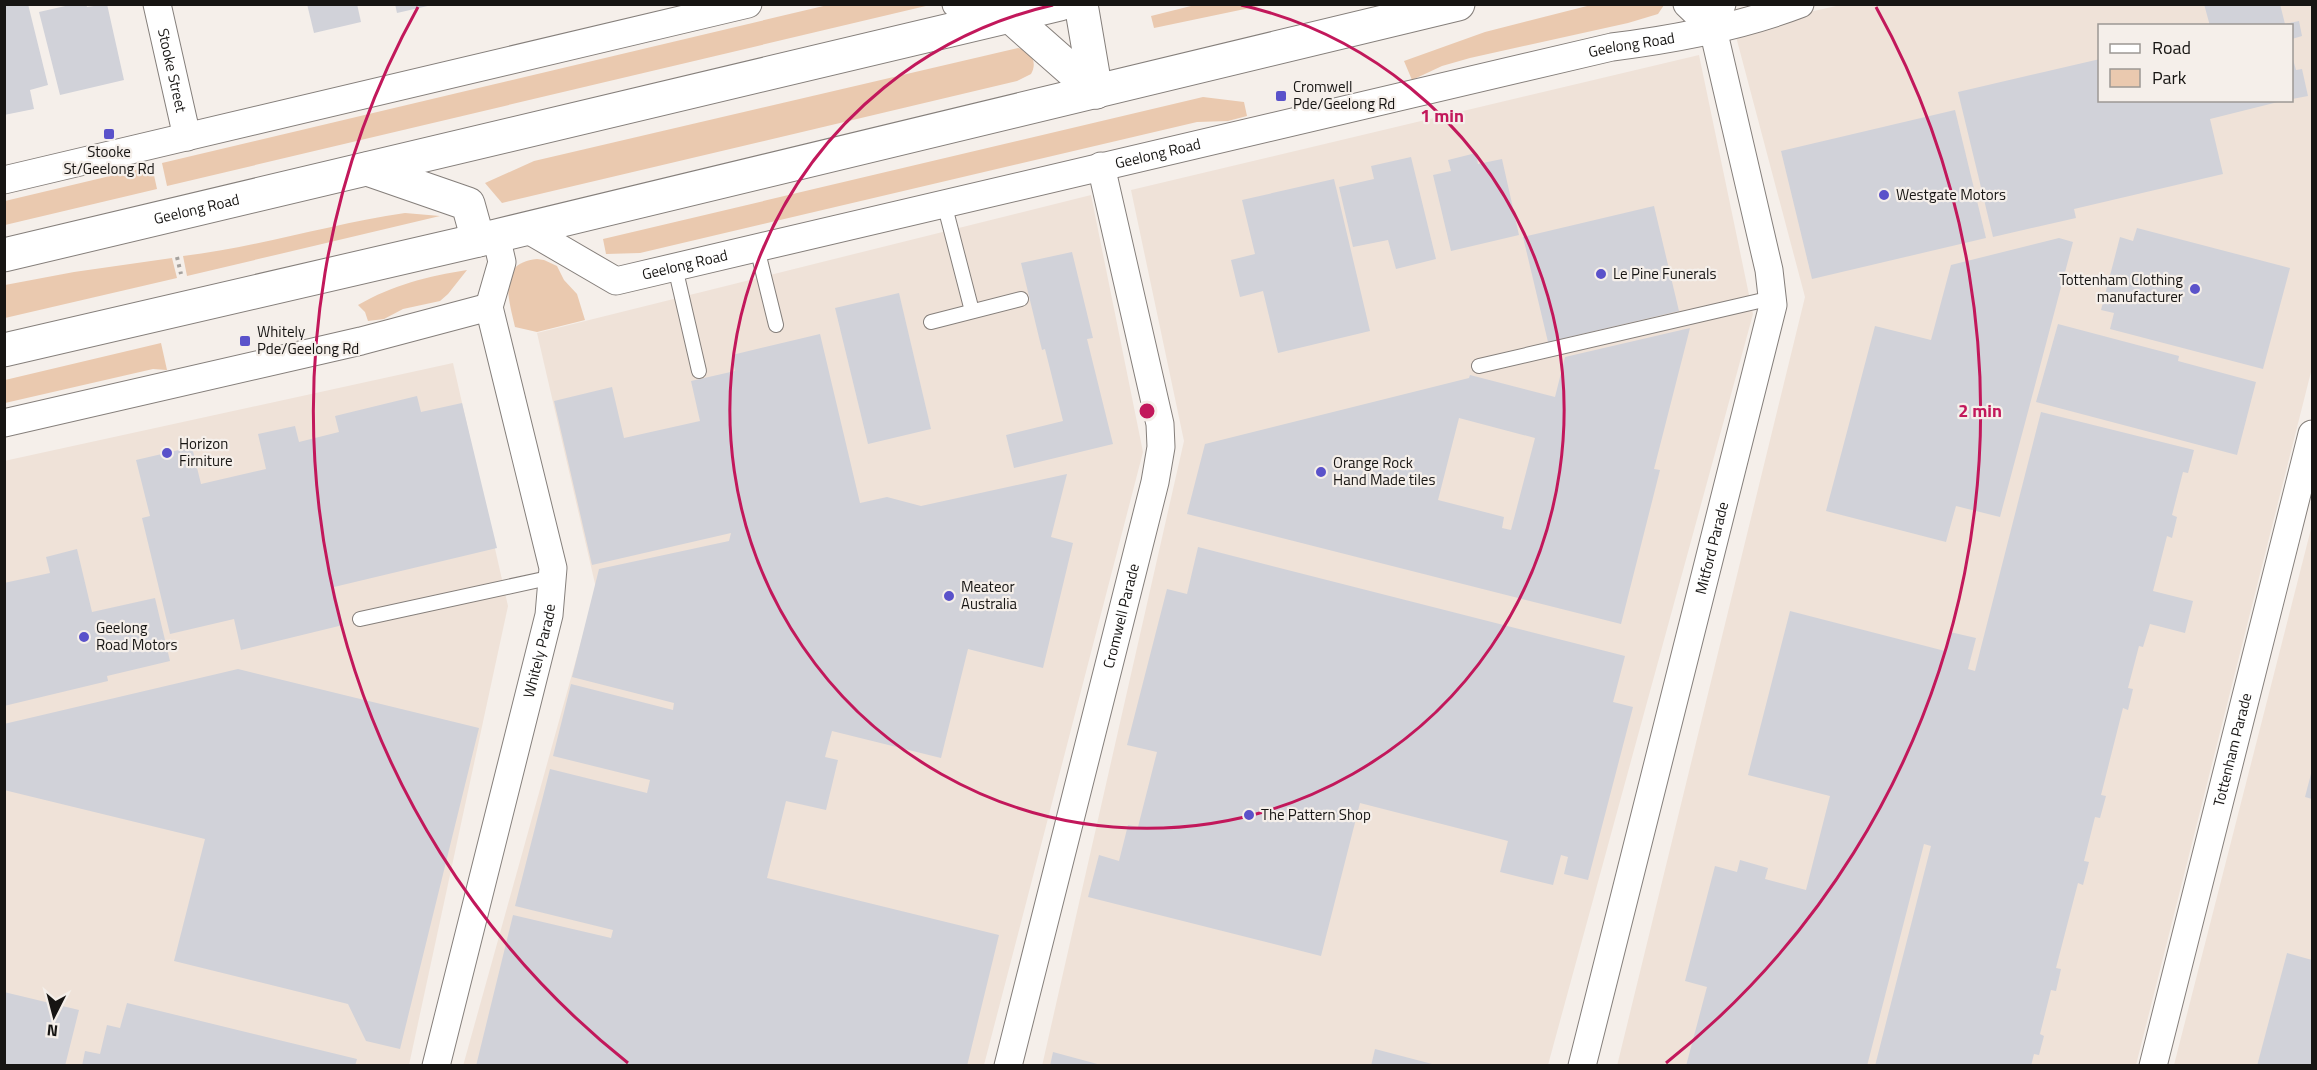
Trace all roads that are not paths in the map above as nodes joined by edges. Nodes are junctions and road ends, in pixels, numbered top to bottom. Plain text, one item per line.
1 (157, 4) edge
2 (748, 4) edge
3 (956, 4) edge
4 (1060, 4) edge
5 (1081, 4) edge
6 (1458, 4) edge
7 (1688, 4) edge
8 (1800, 4) edge
9 (1002, 15) edge
10 (1717, 17) edge
11 (1096, 92) junction
12 (187, 136) junction
13 (1101, 166) junction
14 (368, 170) junction
15 (4, 180) edge
16 (944, 203) junction
17 (500, 235) junction
18 (757, 248) junction
19 (4, 255) edge
20 (675, 267) junction
21 (1772, 298) junction
22 (1021, 299) dead end
23 (489, 307) junction
24 (972, 311) junction
25 (931, 322) dead end
26 (776, 325) dead end
27 (4, 350) edge
28 (1479, 366) dead end
29 (699, 370) dead end
30 (4, 423) edge
31 (2313, 434) edge
32 (553, 577) junction
33 (360, 619) dead end
34 (436, 1065) edge
35 (1008, 1065) edge
36 (1582, 1065) edge
37 (2153, 1065) edge

1 - 12 street, Stooke Street
2 - 12 street
3 - 9 street
4 - 9 highway, Geelong Road
5 - 11 highway
6 - 11 highway
7 - 10 street
8 - 10 street, Geelong Road
9 - 11 highway
9 - 14 highway, Geelong Road
10 - 13 street, Geelong Road
10 - 21 street, Mitford Parade
11 - 17 highway
12 - 15 street
13 - 16 street, Geelong Road
13 - 35 street, Cromwell Parade
14 - 17 highway
14 - 19 highway, Geelong Road
16 - 18 street, Geelong Road
16 - 24 lane
17 - 20 street, Geelong Road
17 - 23 street, Whitely Parade
17 - 27 highway
18 - 20 street, Geelong Road
18 - 26 lane
20 - 29 lane
21 - 28 lane
21 - 36 street, Mitford Parade
22 - 24 lane
23 - 30 street
23 - 32 street, Whitely Parade
24 - 25 lane
31 - 37 street, Tottenham Parade
32 - 33 lane
32 - 34 street, Whitely Parade

